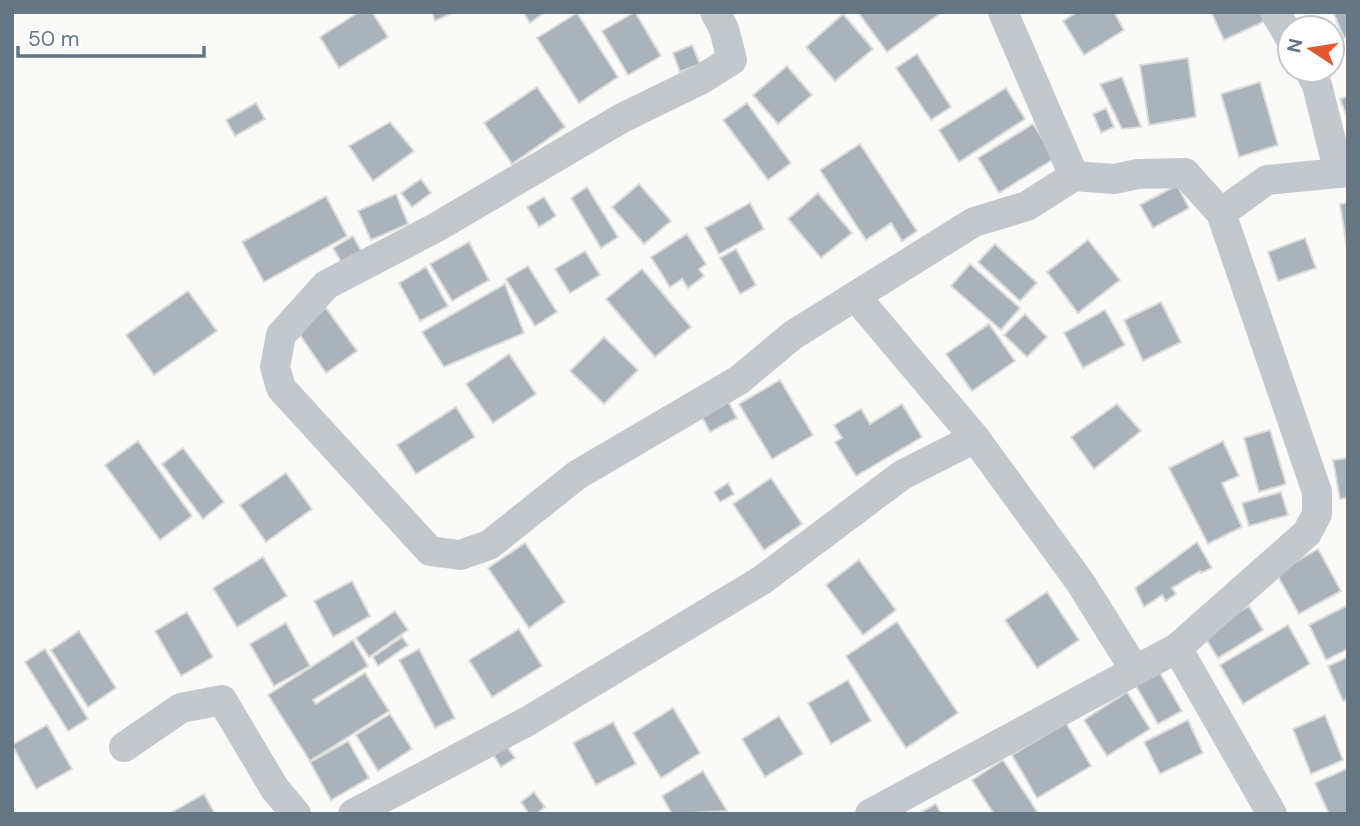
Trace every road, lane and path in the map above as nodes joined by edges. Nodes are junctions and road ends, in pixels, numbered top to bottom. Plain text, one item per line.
1 (715, 12) edge
2 (1003, 12) edge
3 (1316, 84) edge
4 (1343, 173) edge
5 (1074, 176) junction
6 (1221, 213) junction
7 (856, 298) junction
8 (975, 438) junction
9 (1177, 648) junction
10 (1135, 670) junction
11 (124, 747) dead end
12 (296, 814) edge
13 (353, 814) edge
14 (870, 814) edge
15 (1272, 814) edge

1 - 7 street
2 - 5 street
3 - 4 street
4 - 6 street
5 - 6 street
5 - 7 street
6 - 9 street
7 - 8 street
8 - 10 street
8 - 13 street
9 - 10 street
9 - 15 street
10 - 14 street
11 - 12 street

